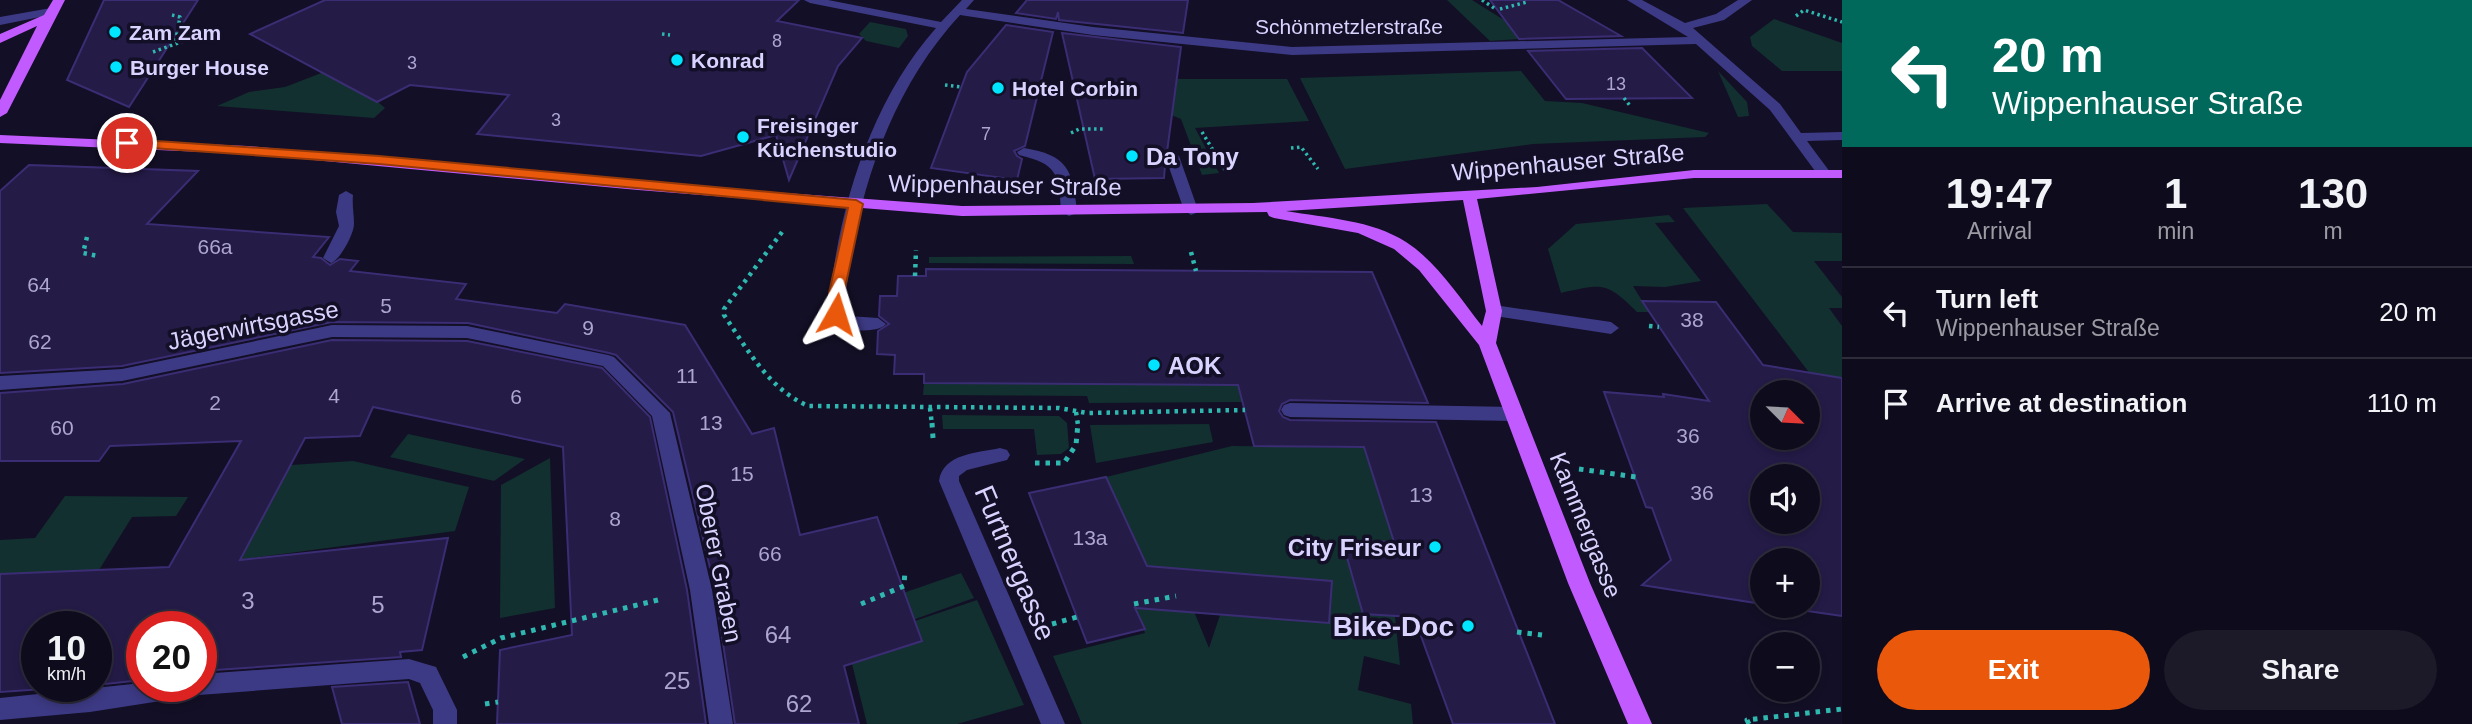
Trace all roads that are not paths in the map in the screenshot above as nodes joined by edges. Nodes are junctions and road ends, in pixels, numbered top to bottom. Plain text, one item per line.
1 (59, 0) edge
2 (810, 0) edge
3 (968, 0) edge
4 (1633, 0) edge
5 (1746, 0) edge
6 (958, 11) junction
7 (50, 15) junction
8 (0, 21) edge
9 (944, 26) junction
10 (1684, 27) junction
11 (0, 39) edge
12 (1700, 40) junction
13 (0, 113) edge
14 (1842, 136) edge
15 (1798, 137) junction
16 (0, 138) edge
17 (1024, 152) dead end
18 (1172, 156) dead end
19 (1823, 172) junction
20 (1842, 174) edge
21 (1469, 194) junction
22 (346, 195) dead end
23 (856, 204) junction
24 (1253, 208) junction
25 (1191, 210) junction
26 (1069, 211) junction
27 (331, 258) dead end
28 (1493, 311) junction
29 (878, 324) dead end
30 (1611, 328) dead end
31 (1487, 344) junction
32 (0, 383) edge
33 (1290, 410) dead end
34 (661, 413) joint
35 (1514, 414) junction
36 (1000, 455) road end
37 (217, 684) edge
38 (126, 696) edge
39 (0, 709) edge
40 (445, 724) edge
41 (721, 724) edge
42 (1053, 724) edge
43 (1640, 724) edge

1 - 7 main road
2 - 9 street
3 - 6 street
4 - 10 street
5 - 10 street
6 - 9 street
6 - 12 street, Schönmetzlerstraße
7 - 8 street
7 - 11 main road
7 - 13 main road
9 - 23 street
10 - 12 street
12 - 15 street
14 - 15 street
15 - 19 street
16 - 23 main road, Wippenhauser Straße
17 - 26 street
18 - 25 street
19 - 20 main road, Wippenhauser Straße
19 - 21 main road, Wippenhauser Straße
21 - 24 main road, Wippenhauser Straße
21 - 28 main road
22 - 27 street
23 - 26 main road, Wippenhauser Straße
23 - 29 street
24 - 25 main road, Wippenhauser Straße
24 - 31 main road
25 - 26 main road, Wippenhauser Straße
28 - 30 street
28 - 31 main road
31 - 35 main road, Kammergasse
32 - 34 street, Jägerwirtsgasse
33 - 35 street
34 - 41 street, Oberer Graben
35 - 43 main road, Kammergasse
36 - 42 street, Furtnergasse
37 - 40 street
38 - 39 street

